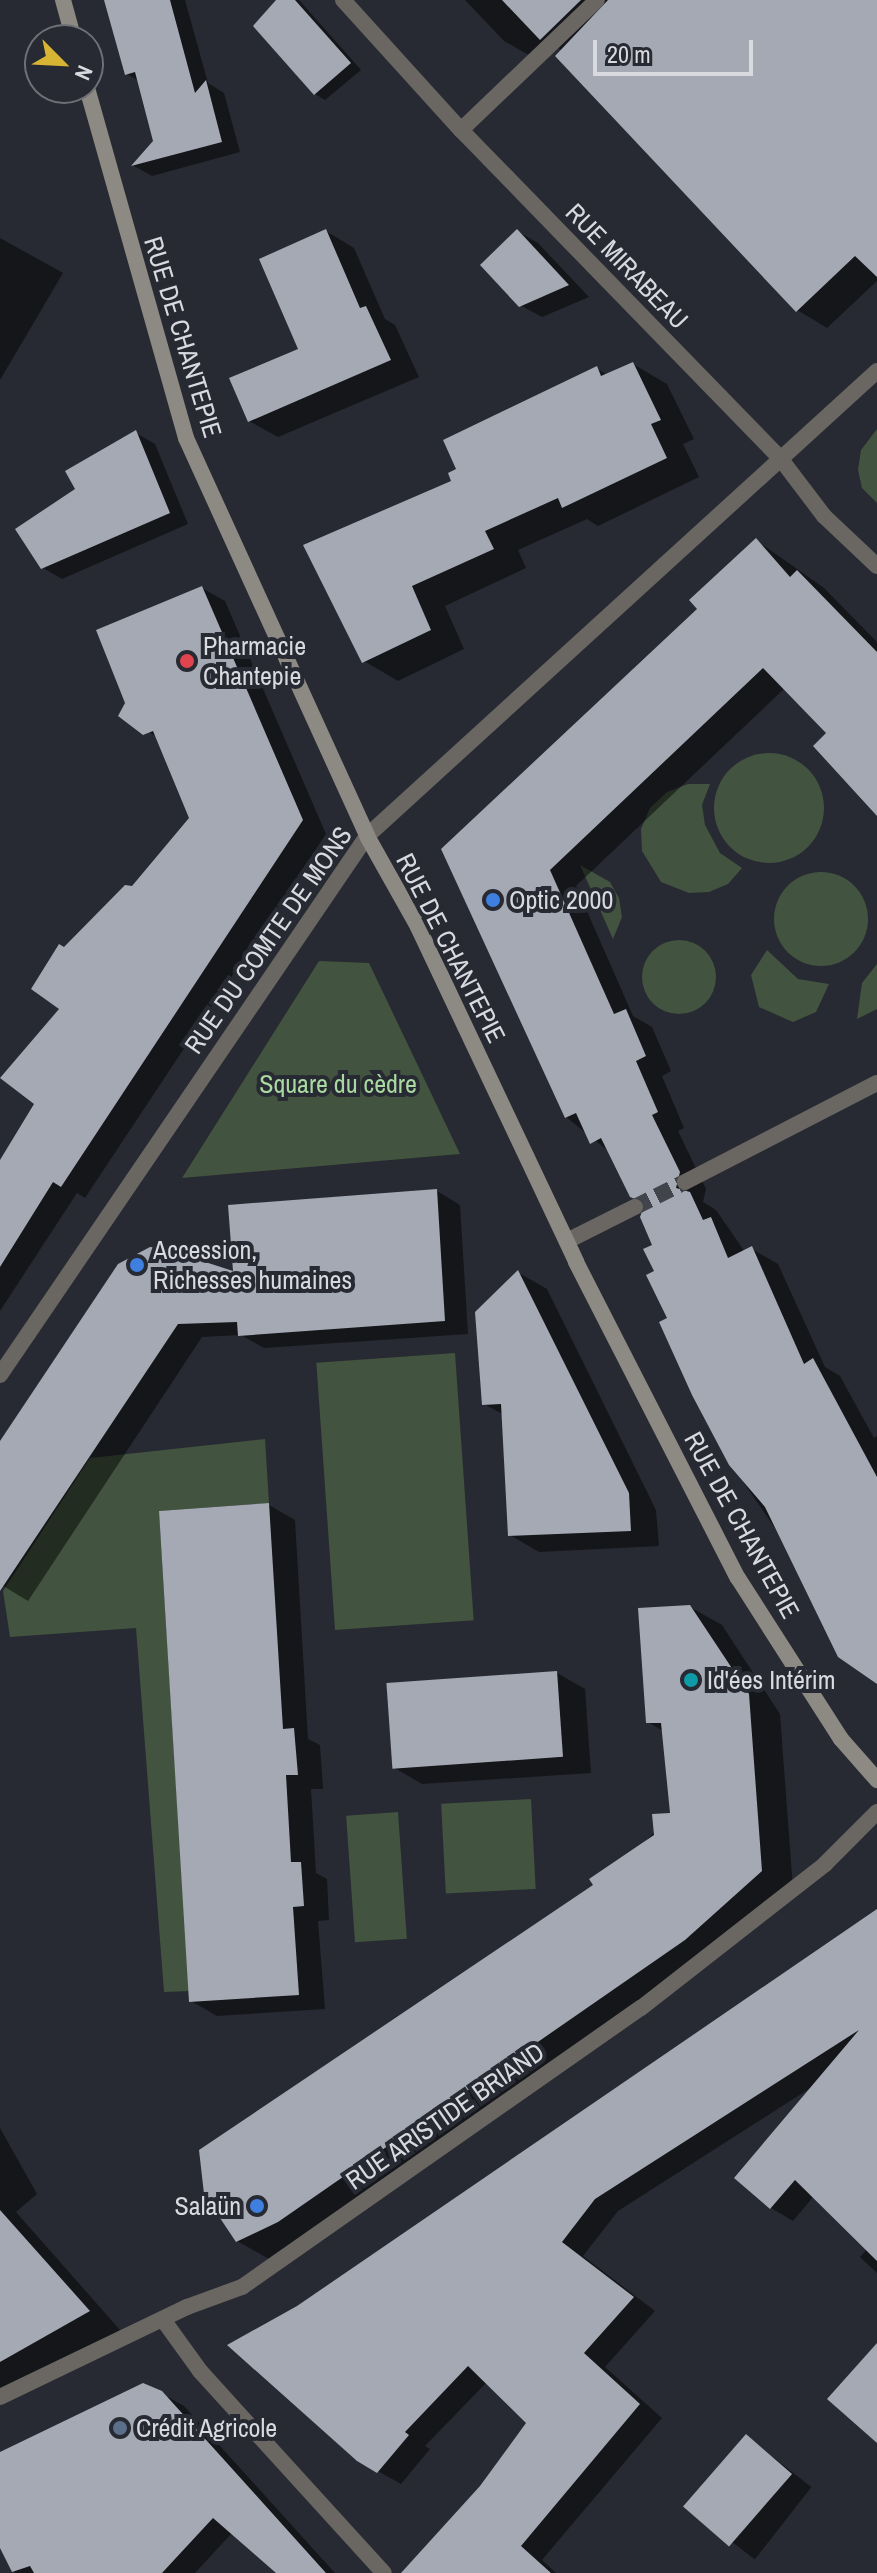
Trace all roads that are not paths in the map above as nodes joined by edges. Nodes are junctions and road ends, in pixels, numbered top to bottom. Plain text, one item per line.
1 (63, 0) edge
2 (343, 0) edge
3 (597, 0) edge
4 (70, 24) edge
5 (92, 104) edge
6 (461, 130) junction
7 (877, 371) edge
8 (780, 458) junction
9 (877, 566) edge
10 (367, 836) junction
11 (877, 1083) edge
12 (685, 1182) tunnel mouth
13 (635, 1207) tunnel mouth
14 (567, 1241) junction
15 (0, 1375) edge
16 (877, 1780) edge
17 (877, 1812) edge
18 (164, 2321) junction
19 (0, 2397) edge
20 (384, 2573) edge

1 - 4 street
2 - 6 street, RUE MIRABEAU
3 - 6 street
5 - 10 street, RUE DE CHANTEPIE
6 - 8 street, RUE MIRABEAU
7 - 8 street, RUE DU COMTE DE MONS
8 - 9 street, RUE MIRABEAU
8 - 10 street, RUE DU COMTE DE MONS
10 - 14 street, RUE DE CHANTEPIE
10 - 15 street, RUE DU COMTE DE MONS
11 - 12 street
13 - 14 street
14 - 16 street, RUE DE CHANTEPIE
17 - 18 street, RUE ARISTIDE BRIAND
18 - 19 street, RUE ARISTIDE BRIAND
18 - 20 street

